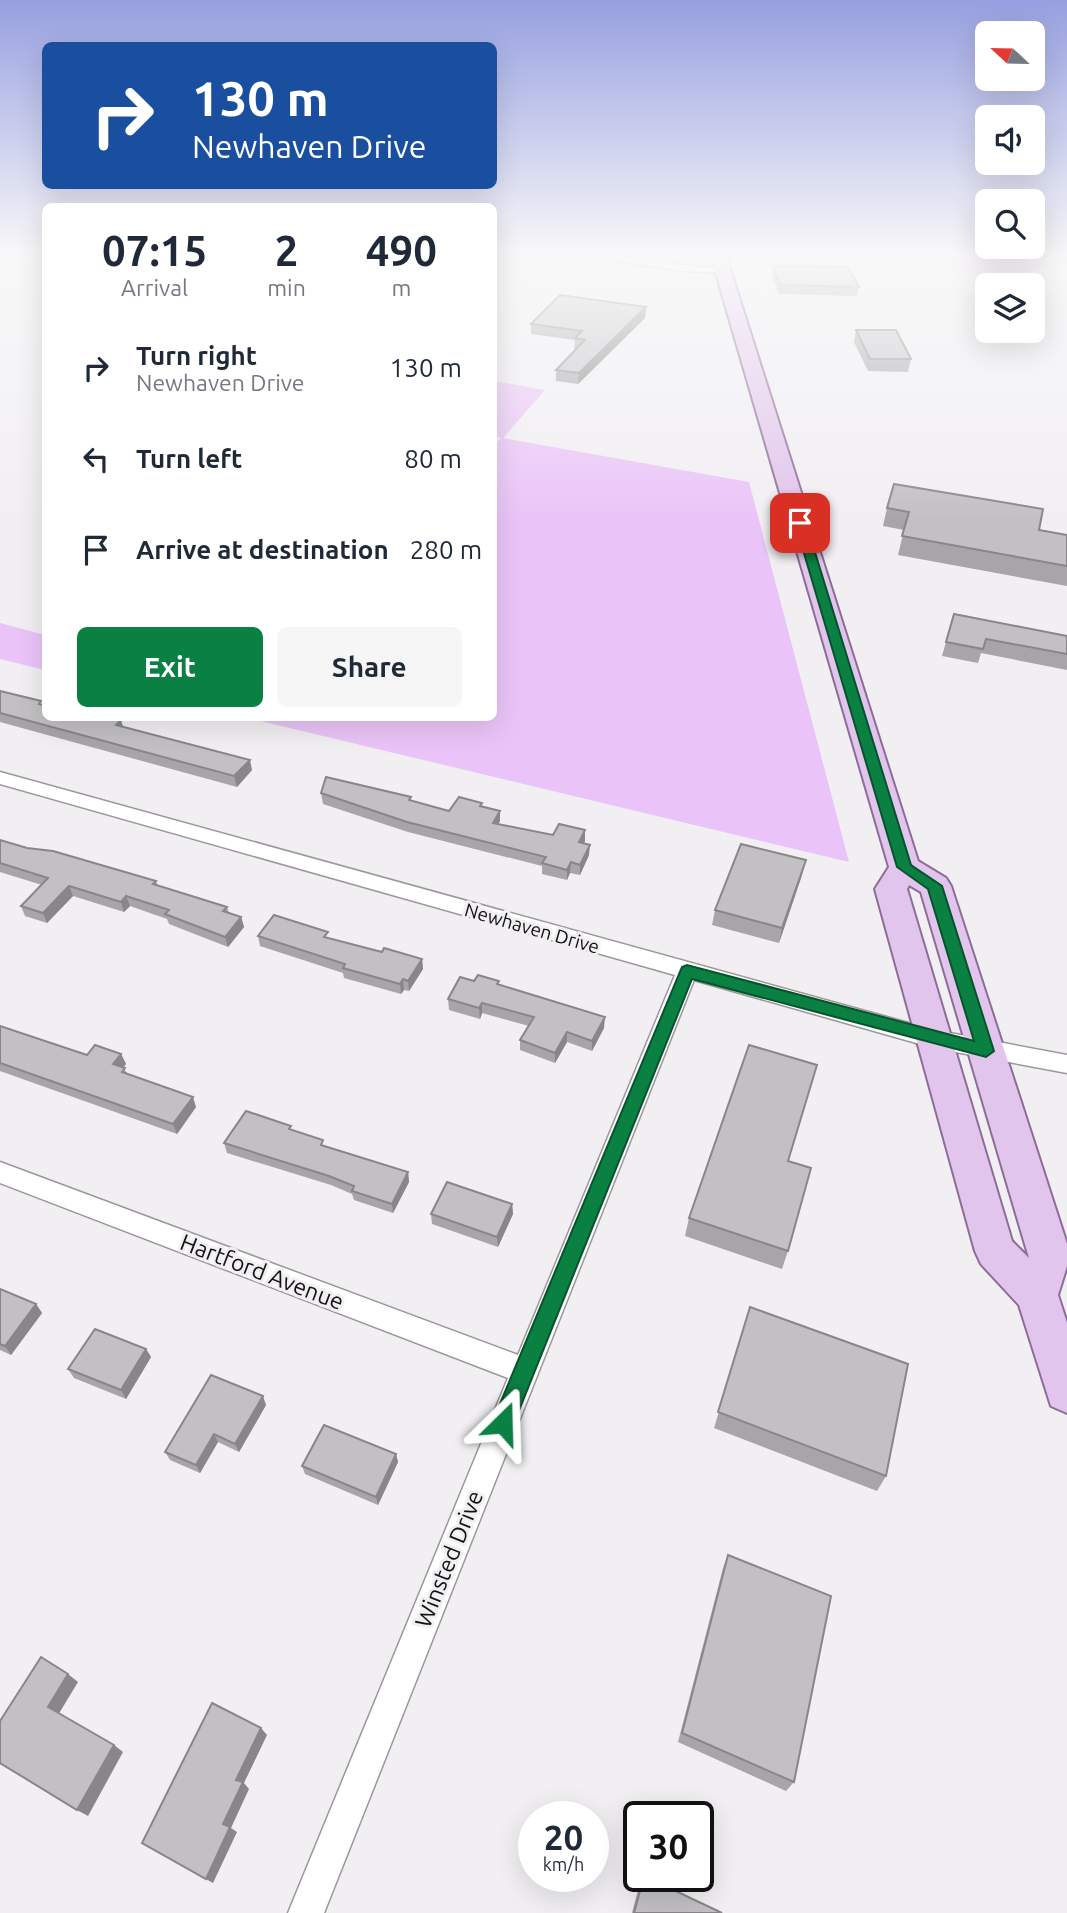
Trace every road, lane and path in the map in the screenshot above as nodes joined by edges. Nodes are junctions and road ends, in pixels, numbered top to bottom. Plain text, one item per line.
1 (745, 342) edge
2 (0, 778) edge
3 (904, 867) junction
4 (687, 971) junction
5 (934, 1038) junction
6 (986, 1051) junction
7 (1067, 1064) edge
8 (0, 1172) edge
9 (1037, 1295) junction
10 (524, 1371) junction
11 (1067, 1391) edge
12 (306, 1913) edge

1 - 3 main road
2 - 4 street, Newhaven Drive
3 - 5 main road
3 - 6 main road
4 - 5 street, Newhaven Drive
4 - 10 street, Winsted Drive
5 - 6 street, Newhaven Drive
5 - 9 main road
6 - 7 street, Newhaven Drive
6 - 9 main road
8 - 10 street, Hartford Avenue
9 - 11 main road
10 - 12 street, Winsted Drive

